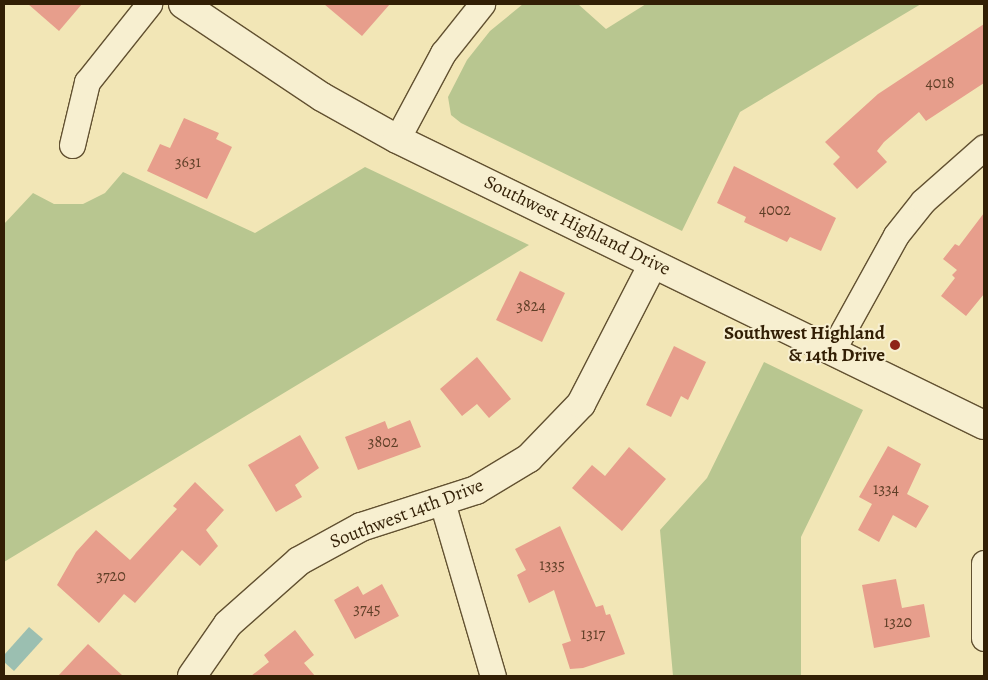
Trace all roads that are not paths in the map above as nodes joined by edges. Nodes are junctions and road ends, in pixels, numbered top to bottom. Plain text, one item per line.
1 (149, 4) edge
2 (183, 4) edge
3 (482, 4) edge
4 (397, 139) junction
5 (72, 146) dead end
6 (984, 147) edge
7 (653, 264) junction
8 (832, 351) junction
9 (984, 425) edge
10 (442, 502) junction
11 (984, 563) edge
12 (984, 638) edge
13 (192, 676) edge
14 (493, 676) edge

1 - 5 street
2 - 4 main road, Southwest Highland Drive
3 - 4 street
4 - 7 main road, Southwest Highland Drive
6 - 8 street
7 - 8 main road, Southwest Highland Drive
7 - 10 main road, Southwest 14th Drive
8 - 9 main road, Southwest Highland Drive
10 - 13 main road, Southwest 14th Drive
10 - 14 street
11 - 12 street

